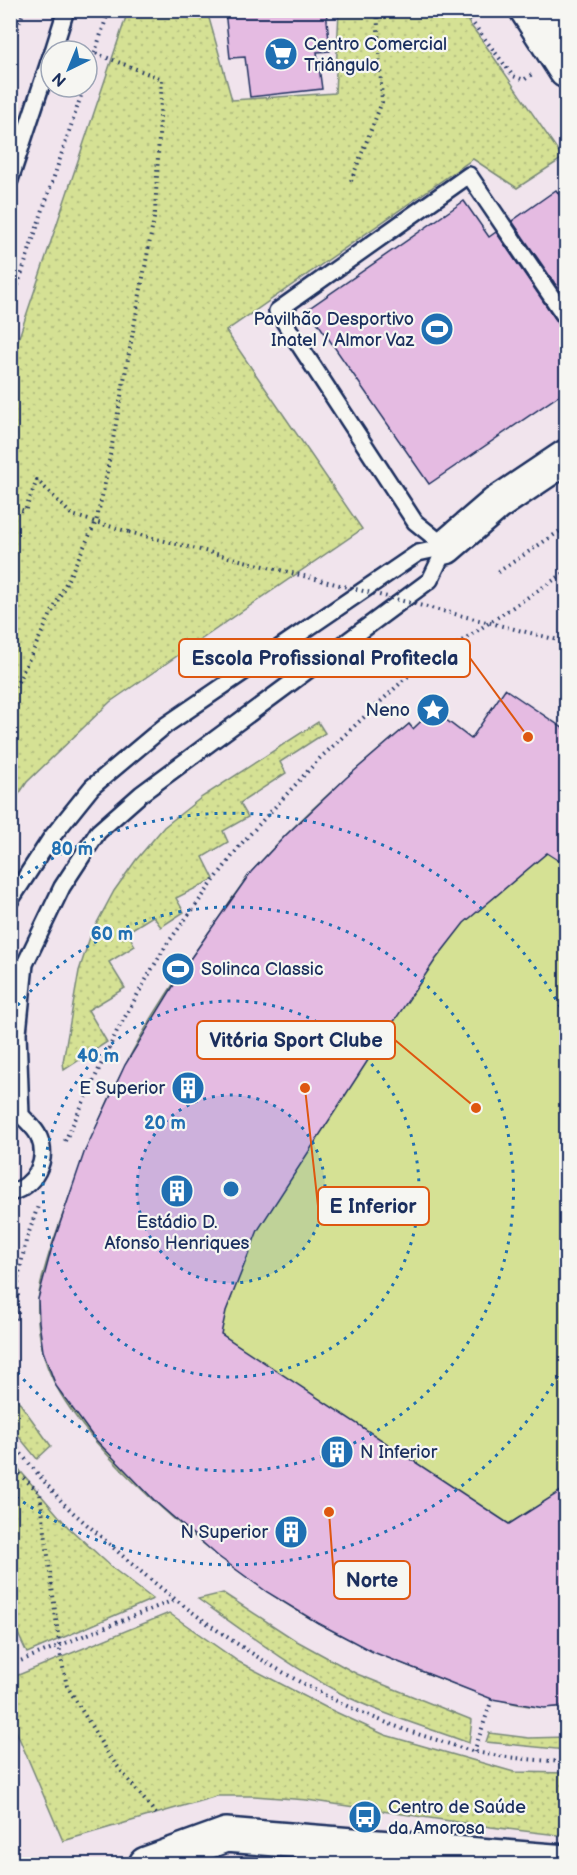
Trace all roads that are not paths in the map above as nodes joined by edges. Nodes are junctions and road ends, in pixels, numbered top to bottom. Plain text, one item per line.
1 (66, 10) edge
2 (527, 10) edge
3 (563, 10) edge
4 (567, 15) edge
5 (57, 39) edge
6 (551, 71) edge
7 (39, 92) edge
8 (10, 180) edge
9 (567, 318) edge
10 (567, 457) edge
11 (446, 547) junction
12 (10, 901) edge
13 (10, 1193) edge
14 (371, 1856) edge
15 (567, 1862) edge
16 (146, 1864) edge

1 - 5 lane
2 - 6 street
3 - 4 street
7 - 8 lane
9 - 11 lane
10 - 11 street
11 - 12 lane
11 - 13 lane
14 - 15 street
14 - 16 street

